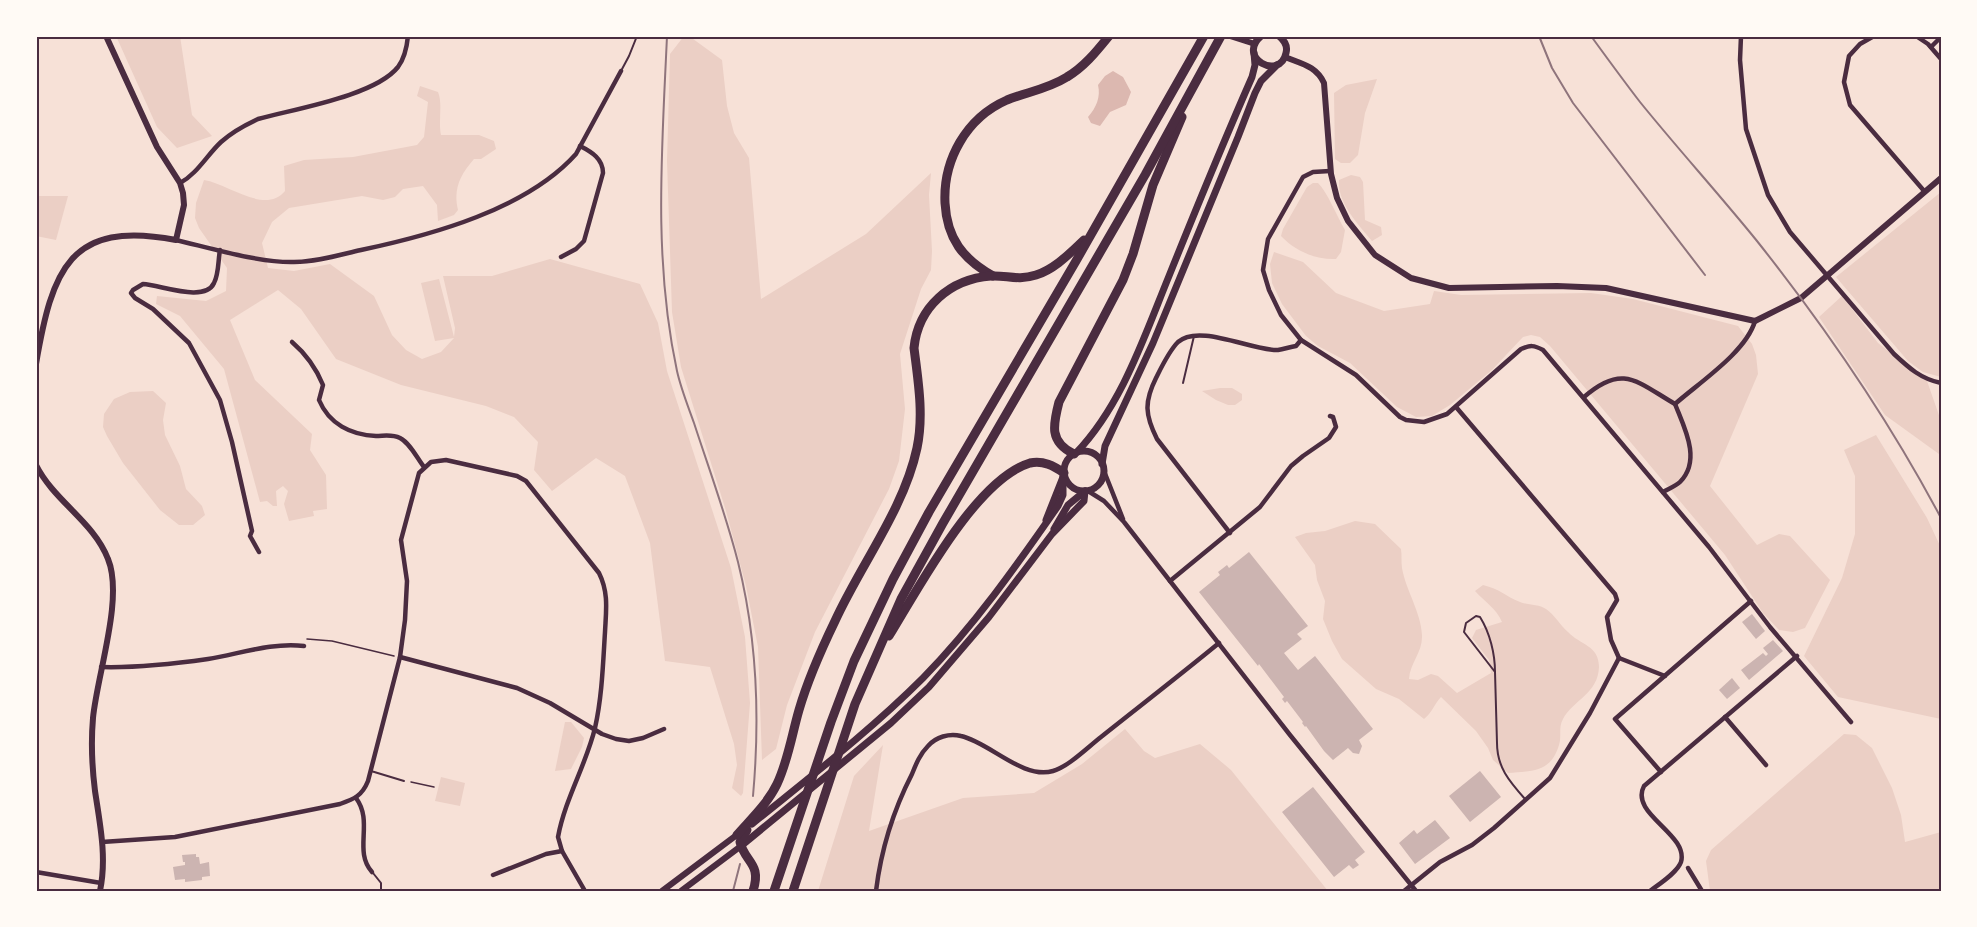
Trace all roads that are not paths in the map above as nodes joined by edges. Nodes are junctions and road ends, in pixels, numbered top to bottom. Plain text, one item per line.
1 (106, 36) edge
2 (408, 36) edge
3 (637, 36) edge
4 (1109, 36) edge
5 (1204, 36) edge
6 (1221, 36) edge
7 (1230, 36) edge
8 (1262, 36) edge
9 (1279, 36) edge
10 (1741, 36) edge
11 (1874, 36) edge
12 (1916, 36) edge
13 (1941, 38) edge
14 (1255, 44) junction
15 (1931, 47) junction
16 (1254, 53) junction
17 (1285, 57) junction
18 (1941, 59) edge
19 (1205, 65) junction
20 (1277, 65) junction
21 (621, 71) joint
22 (580, 146) junction
23 (1330, 171) junction
24 (1941, 178) edge
25 (180, 183) junction
26 (1925, 192) junction
27 (1092, 233) junction
28 (176, 240) junction
29 (220, 250) junction
30 (561, 257) dead end
31 (993, 276) junction
32 (1827, 276) junction
33 (1755, 321) junction
34 (1194, 336) junction
35 (1301, 340) junction
36 (292, 342) dead end
37 (36, 364) edge
38 (1183, 383) dead end
39 (1941, 383) edge
40 (1584, 397) junction
41 (1675, 404) junction
42 (1456, 407) junction
43 (1330, 416) dead end
44 (1075, 453) junction
45 (36, 465) edge
46 (424, 467) junction
47 (1103, 468) junction
48 (1064, 475) junction
49 (1087, 491) junction
50 (1663, 492) junction
51 (1124, 522) junction
52 (1230, 532) junction
53 (259, 552) dead end
54 (1170, 581) junction
55 (1751, 602) junction
56 (1219, 643) junction
57 (304, 646) road end
58 (1797, 656) junction
59 (400, 657) junction
60 (1619, 658) junction
61 (871, 666) junction
62 (101, 667) junction
63 (1495, 672) junction
64 (1665, 676) junction
65 (1725, 717) junction
66 (1851, 722) dead end
67 (595, 729) junction
68 (664, 729) dead end
69 (1766, 765) dead end
70 (371, 771) junction
71 (1661, 772) junction
72 (404, 781) road end
73 (356, 798) junction
74 (1527, 801) junction
75 (752, 824) junction
76 (737, 835) junction
77 (102, 842) junction
78 (741, 846) junction
79 (562, 851) junction
80 (1688, 868) dead end
81 (36, 872) edge
82 (372, 872) joint
83 (493, 875) dead end
84 (102, 883) junction
85 (1411, 885) junction
86 (100, 891) edge
87 (381, 891) edge
88 (585, 891) edge
89 (662, 891) edge
90 (681, 891) edge
91 (753, 891) edge
92 (774, 891) edge
93 (792, 891) edge
94 (876, 891) edge
95 (1404, 891) edge
96 (1416, 891) edge
97 (1650, 891) edge
98 (1702, 891) edge

1 - 25 street
2 - 25 street
3 - 21 lane
4 - 31 highway
5 - 27 highway
6 - 19 highway
7 - 14 street
8 - 14 main road
9 - 17 main road
10 - 32 street
11 - 26 street
12 - 15 street
13 - 15 street
14 - 16 main road
15 - 18 street
16 - 20 main road
16 - 44 main road
17 - 20 main road
17 - 23 street
19 - 44 highway
19 - 61 highway
20 - 47 main road
21 - 22 street
22 - 29 street
22 - 30 street
23 - 33 street
23 - 35 street
24 - 26 street
25 - 28 street
26 - 32 street
27 - 31 highway
27 - 92 highway
28 - 29 street
28 - 37 street
29 - 53 street
31 - 76 highway
32 - 33 street
32 - 39 street
33 - 41 street
34 - 35 street
34 - 38 lane
34 - 52 street
35 - 42 street
36 - 46 street
40 - 41 street
40 - 42 street
40 - 50 street
41 - 50 street
42 - 60 street
43 - 52 street
44 - 47 main road
44 - 48 main road
45 - 62 street
46 - 59 street
46 - 67 street
47 - 49 main road
47 - 51 street
48 - 49 main road
48 - 61 highway
48 - 75 main road
49 - 51 street
49 - 78 main road
50 - 55 street
51 - 54 street
52 - 54 street
54 - 56 street
55 - 58 street
55 - 64 street
56 - 85 street
56 - 94 street
57 - 62 street
58 - 65 street
58 - 66 street
59 - 67 street
59 - 70 street
60 - 64 street
60 - 74 street
61 - 93 highway
62 - 77 street
63 - 63 lane
63 - 74 lane
64 - 71 street
65 - 69 street
65 - 71 street
67 - 68 street
67 - 79 street
70 - 72 lane
70 - 73 street
71 - 97 street
73 - 77 street
73 - 82 street
74 - 85 street
75 - 76 street
75 - 78 highway
76 - 89 street
77 - 84 street
78 - 90 street
78 - 91 highway
79 - 83 street
79 - 88 street
80 - 98 street
81 - 84 street
82 - 87 lane
84 - 86 street
85 - 95 street
85 - 96 street

